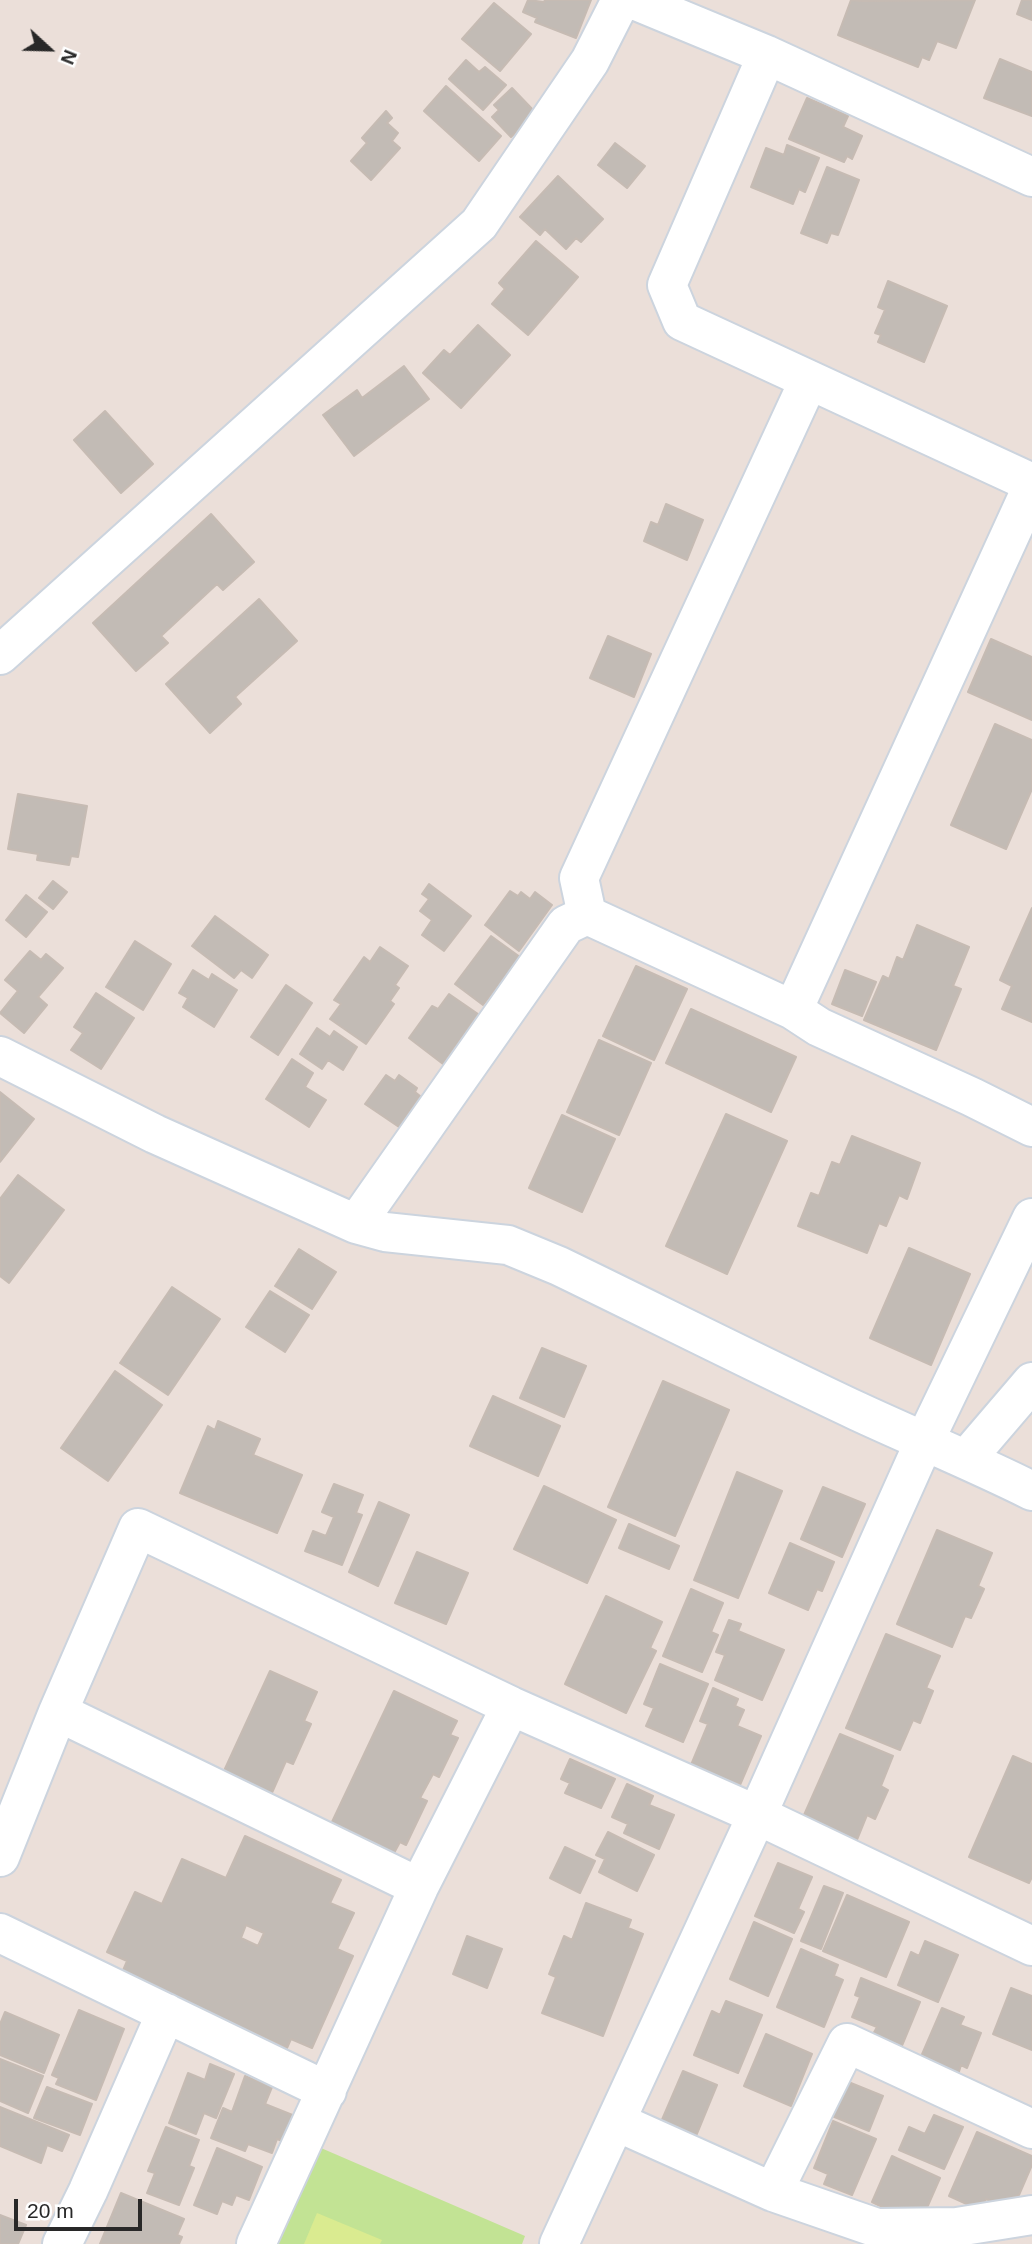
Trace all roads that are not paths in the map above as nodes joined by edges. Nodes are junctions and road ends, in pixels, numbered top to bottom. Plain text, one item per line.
1 (621, 0) edge
2 (634, 0) edge
3 (767, 55) junction
4 (1032, 177) edge
5 (809, 380) junction
6 (1032, 485) edge
7 (0, 655) edge
8 (587, 915) junction
9 (793, 1010) junction
10 (0, 1056) edge
11 (1032, 1127) edge
12 (1032, 1218) edge
13 (356, 1224) junction
14 (1032, 1382) edge
15 (924, 1442) junction
16 (967, 1458) junction
17 (1032, 1491) edge
18 (511, 1706) junction
19 (58, 1712) junction
20 (757, 1815) junction
21 (0, 1857) edge
22 (419, 1887) junction
23 (0, 1933) edge
24 (1032, 1946) edge
25 (166, 2013) junction
26 (327, 2091) junction
27 (617, 2122) junction
28 (1032, 2129) edge
29 (773, 2192) junction
30 (1032, 2215) edge
31 (62, 2244) edge
32 (256, 2244) edge
33 (559, 2244) edge

1 - 7 street
2 - 3 street
3 - 4 street
3 - 5 street
5 - 6 street
5 - 8 street
6 - 9 street
8 - 9 street
8 - 13 street
9 - 11 street
10 - 13 street
12 - 15 street
13 - 15 street
14 - 16 street
15 - 16 street
15 - 20 street
16 - 17 street
18 - 19 street
18 - 20 street
18 - 22 street
19 - 21 street
19 - 22 street
20 - 24 street
20 - 27 street
22 - 26 street
23 - 25 street
25 - 26 street
25 - 31 street
26 - 32 street
27 - 29 street
27 - 33 street
28 - 29 street
29 - 30 street

